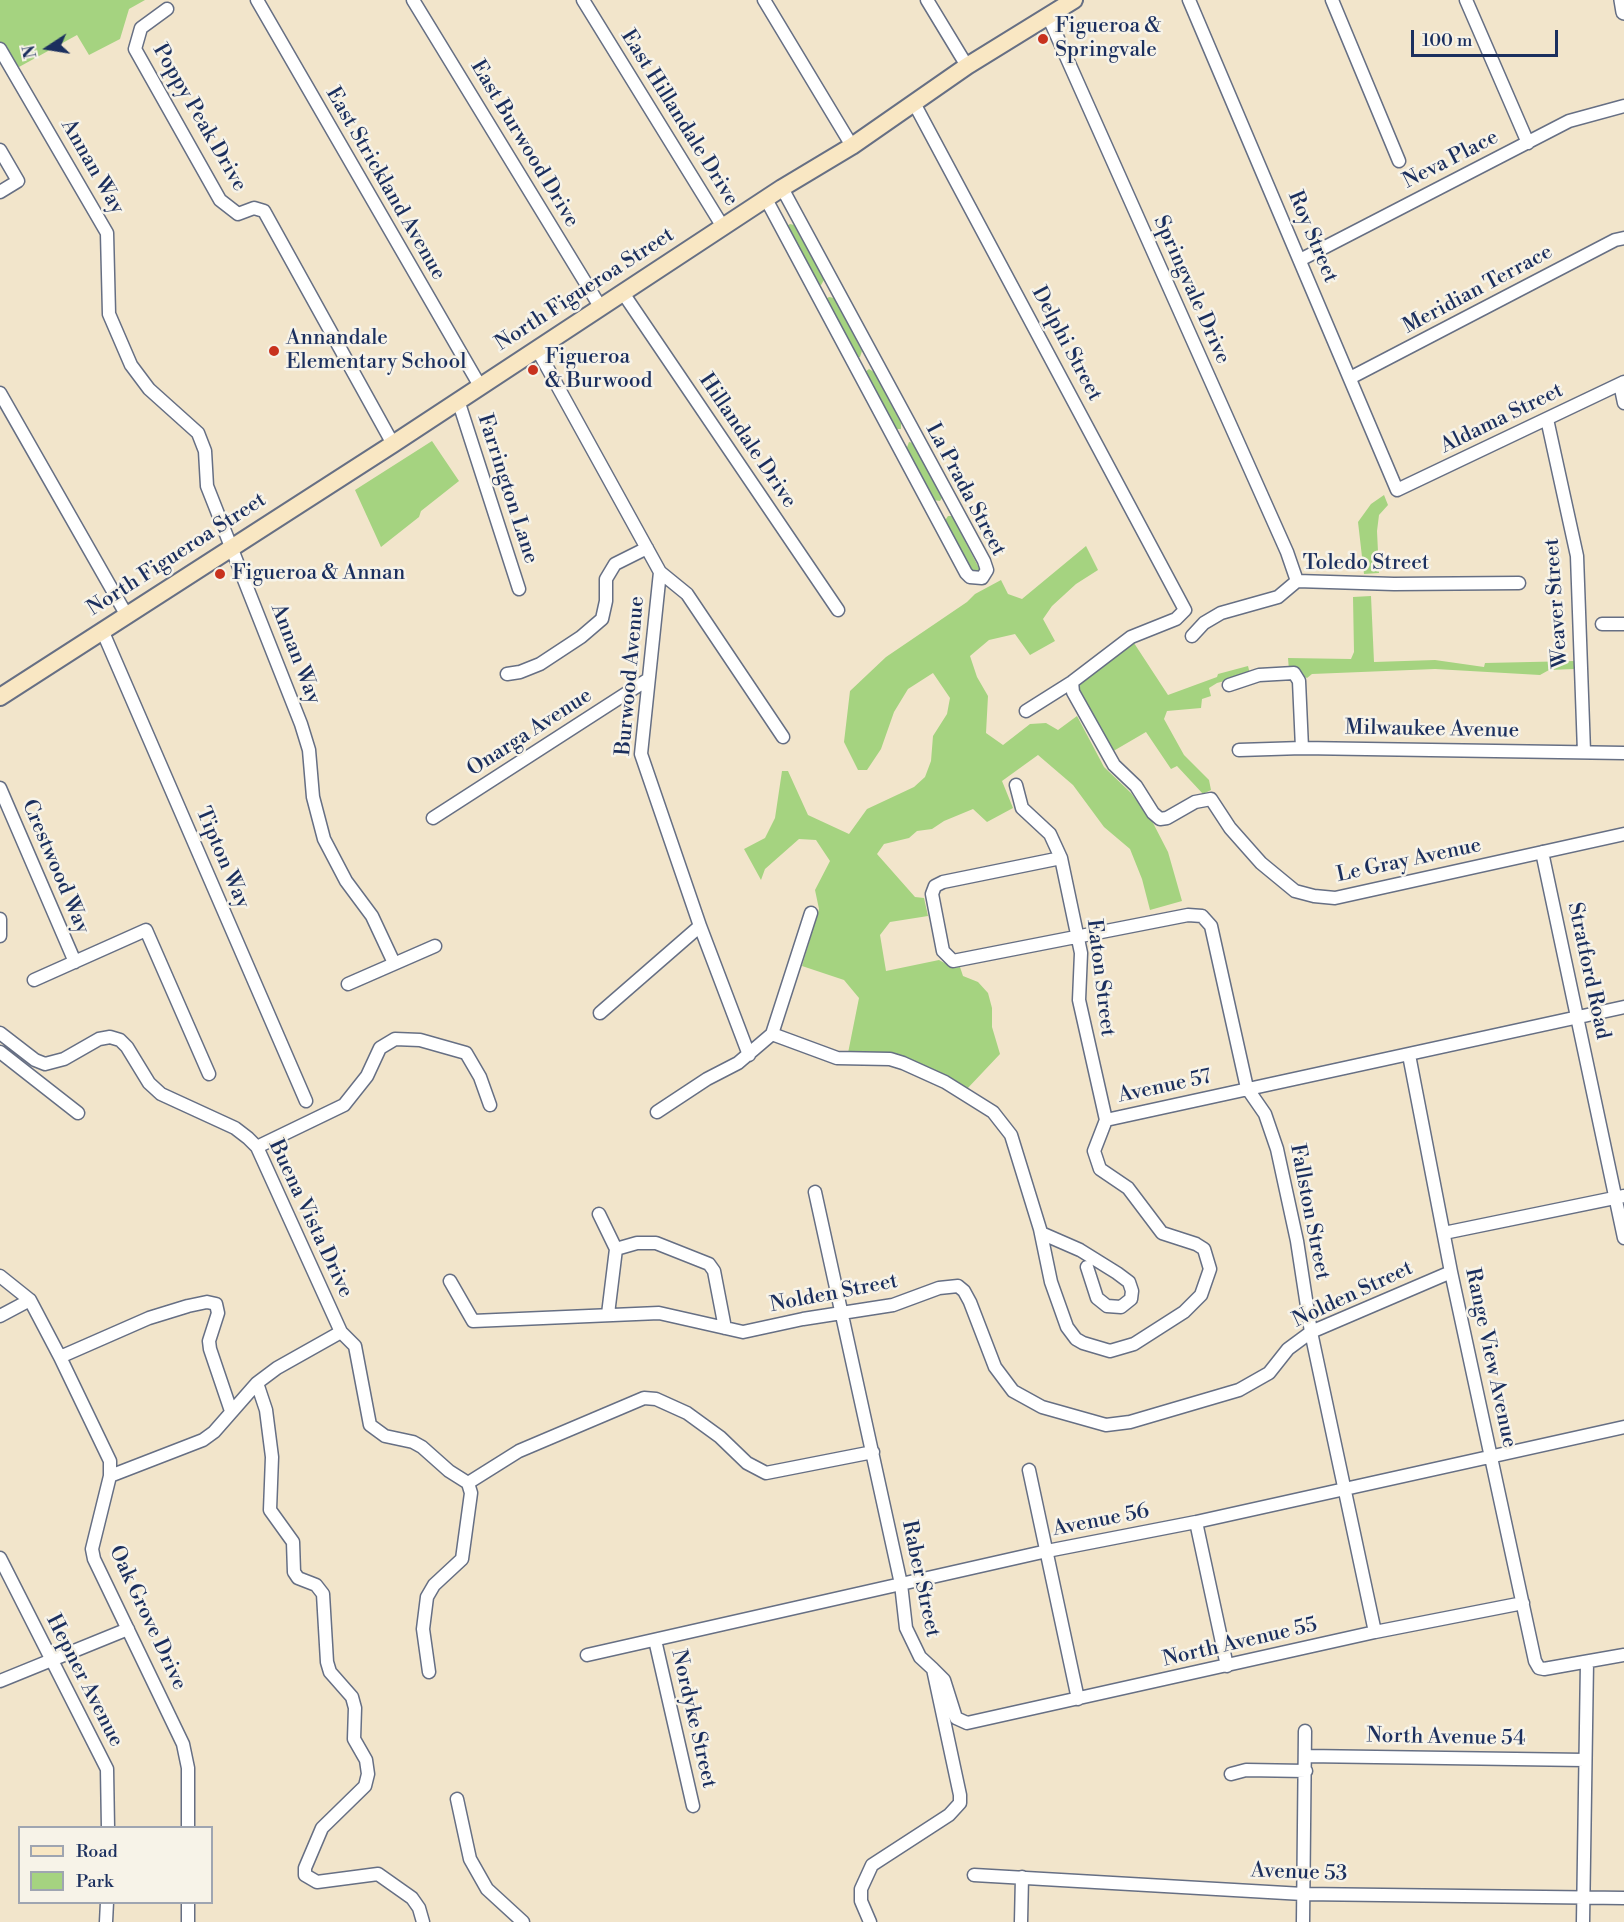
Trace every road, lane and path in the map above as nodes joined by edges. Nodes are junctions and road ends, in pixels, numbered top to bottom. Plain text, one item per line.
1 (257, 0) edge
2 (413, 0) edge
3 (583, 0) edge
4 (764, 0) edge
5 (927, 0) edge
6 (1189, 0) edge
7 (1332, 0) edge
8 (1466, 0) edge
9 (1622, 0) edge
10 (1065, 2) edge
11 (167, 9) dead end
12 (1624, 12) edge
13 (1048, 16) junction
14 (0, 49) edge
15 (967, 66) junction
16 (914, 103) junction
17 (1624, 106) edge
18 (1528, 143) junction
19 (852, 146) junction
20 (0, 150) edge
21 (1399, 161) dead end
22 (782, 188) junction
23 (0, 192) edge
24 (766, 199) junction
25 (723, 227) junction
26 (1624, 238) edge
27 (1300, 260) junction
28 (835, 286) junction
29 (623, 293) junction
30 (818, 295) junction
31 (601, 308) junction
32 (537, 349) junction
33 (872, 357) junction
34 (856, 367) junction
35 (1350, 378) junction
36 (1622, 383) edge
37 (480, 386) junction
38 (0, 393) edge
39 (458, 400) junction
40 (1624, 403) edge
41 (1547, 419) junction
42 (912, 430) junction
43 (896, 439) junction
44 (393, 444) junction
45 (1397, 490) joint
46 (951, 504) junction
47 (936, 512) junction
48 (232, 546) junction
49 (647, 548) junction
50 (660, 572) junction
51 (1297, 581) junction
52 (1519, 583) dead end
53 (519, 589) dead end
54 (838, 610) dead end
55 (126, 614) junction
56 (1602, 624) dead end
57 (1624, 624) edge
58 (102, 630) junction
59 (1192, 636) dead end
60 (507, 674) dead end
61 (648, 680) junction
62 (1072, 682) junction
63 (1229, 685) dead end
64 (2, 692) edge
65 (1026, 711) dead end
66 (783, 737) dead end
67 (1302, 748) junction
68 (1239, 750) dead end
69 (1584, 752) junction
70 (1624, 753) edge
71 (1016, 785) dead end
72 (0, 788) edge
73 (433, 818) dead end
74 (1624, 834) edge
75 (1542, 852) junction
76 (1061, 858) junction
77 (811, 913) dead end
78 (0, 918) edge
79 (700, 926) junction
80 (0, 936) edge
81 (1077, 936) junction
82 (435, 946) dead end
83 (75, 962) junction
84 (394, 963) junction
85 (34, 980) dead end
86 (348, 984) dead end
87 (1624, 1007) edge
88 (600, 1013) dead end
89 (1578, 1017) junction
90 (0, 1033) edge
91 (772, 1034) junction
92 (0, 1052) edge
93 (749, 1055) junction
94 (1409, 1055) junction
95 (35, 1060) junction
96 (27, 1072) junction
97 (209, 1074) dead end
98 (1247, 1088) junction
99 (306, 1101) dead end
100 (490, 1105) dead end
101 (657, 1112) dead end
102 (78, 1113) dead end
103 (1106, 1120) junction
104 (257, 1147) junction
105 (815, 1192) dead end
106 (1620, 1197) edge
107 (599, 1214) dead end
108 (1041, 1233) junction
109 (1444, 1233) junction
110 (1624, 1238) edge
111 (616, 1249) junction
112 (1087, 1267) dead end
113 (1451, 1272) junction
114 (0, 1276) edge
115 (450, 1281) dead end
116 (30, 1300) junction
117 (2, 1312) edge
118 (608, 1314) junction
119 (843, 1314) junction
120 (725, 1328) junction
121 (341, 1332) junction
122 (1311, 1332) junction
123 (60, 1357) junction
124 (256, 1383) junction
125 (231, 1411) junction
126 (1624, 1427) edge
127 (873, 1452) junction
128 (1492, 1455) junction
129 (1029, 1470) dead end
130 (110, 1476) junction
131 (468, 1483) junction
132 (1344, 1488) junction
133 (1196, 1522) junction
134 (1047, 1551) junction
135 (0, 1558) edge
136 (901, 1584) junction
137 (1523, 1603) junction
138 (128, 1629) junction
139 (1375, 1632) junction
140 (655, 1640) junction
141 (587, 1655) dead end
142 (1624, 1655) edge
143 (51, 1659) junction
144 (1587, 1662) junction
145 (1227, 1666) junction
146 (933, 1669) junction
147 (429, 1672) dead end
148 (0, 1681) edge
149 (1078, 1699) junction
150 (1305, 1731) dead end
151 (1306, 1756) junction
152 (1585, 1760) junction
153 (1306, 1771) junction
154 (1231, 1774) dead end
155 (457, 1799) dead end
156 (693, 1806) dead end
157 (108, 1826) edge
158 (188, 1826) edge
159 (974, 1875) dead end
160 (1022, 1877) junction
161 (1303, 1894) junction
162 (1584, 1898) junction
163 (1624, 1898) edge
164 (107, 1904) edge
165 (188, 1904) edge
166 (106, 1922) edge
167 (188, 1922) edge
168 (423, 1922) edge
169 (523, 1922) edge
170 (870, 1922) edge
171 (1021, 1922) edge
172 (1303, 1922) edge
173 (1583, 1922) edge

1 - 37 street, East Strickland Avenue
2 - 31 street, East Burwood Drive
3 - 25 street, East Hillandale Drive
4 - 19 street
5 - 15 street
6 - 27 street, Roy Street
7 - 21 street
8 - 18 street
9 - 12 street
10 - 13 main road, North Figueroa Street
11 - 44 street, Poppy Peak Drive
13 - 15 main road, North Figueroa Street
13 - 51 street, Springvale Drive
14 - 48 street, Annan Way
15 - 16 main road, North Figueroa Street
16 - 19 main road, North Figueroa Street
16 - 62 street, Delphi Street
17 - 18 street, Neva Place
18 - 27 street, Neva Place
19 - 22 main road, North Figueroa Street
20 - 23 street
22 - 24 main road, North Figueroa Street
22 - 28 street, La Prada Street
24 - 25 main road, North Figueroa Street
24 - 30 street, La Prada Street
25 - 29 main road, North Figueroa Street
26 - 35 street, Meridian Terrace
27 - 35 street, Roy Street
28 - 30 street
28 - 33 street, La Prada Street
29 - 31 main road, North Figueroa Street
29 - 54 street, Hillandale Drive
30 - 34 street, La Prada Street
31 - 32 main road, North Figueroa Street
32 - 37 main road, North Figueroa Street
32 - 49 street, Burwood Avenue
33 - 34 street
33 - 42 street, La Prada Street
34 - 43 street, La Prada Street
35 - 45 street, Roy Street
36 - 40 street
36 - 41 street, Aldama Street
37 - 39 main road, North Figueroa Street
38 - 55 street
39 - 44 main road, North Figueroa Street
39 - 53 street, Farrington Lane
41 - 45 street, Aldama Street
41 - 69 street, Weaver Street
42 - 43 street
42 - 46 street, La Prada Street
43 - 47 street, La Prada Street
44 - 48 main road, North Figueroa Street
46 - 47 street
46 - 47 street, La Prada Street
48 - 55 main road, North Figueroa Street
48 - 84 street, Annan Way
49 - 50 street, Burwood Avenue
49 - 60 street
50 - 61 street, Burwood Avenue
50 - 66 street
51 - 52 street, Toledo Street
51 - 59 street, Toledo Street
55 - 58 main road, North Figueroa Street
56 - 57 street
58 - 64 main road, North Figueroa Street
58 - 99 street, Tipton Way
61 - 73 street, Onarga Avenue
61 - 79 street, Burwood Avenue
62 - 65 street
62 - 75 street, Le Gray Avenue
63 - 67 street
67 - 68 street, Milwaukee Avenue
67 - 69 street, Milwaukee Avenue
69 - 70 street, Milwaukee Avenue
71 - 76 street, Eaton Street
72 - 83 street, Crestwood Way
74 - 75 street, Le Gray Avenue
75 - 89 street, Stratford Road
76 - 81 street, Eaton Street
76 - 81 street
77 - 91 street
78 - 80 street
79 - 88 street
79 - 93 street, Burwood Avenue
81 - 98 street, Fallston Street
81 - 103 street, Eaton Street
82 - 84 street
83 - 85 street
83 - 97 street
84 - 86 street
87 - 89 street, Avenue 57
89 - 94 street, Avenue 57
89 - 106 street, Stratford Road
90 - 95 street
91 - 93 street
91 - 108 street, Avenue 57
92 - 96 street
93 - 101 street
94 - 98 street, Avenue 57
94 - 109 street, Range View Avenue
95 - 96 street
95 - 104 street, Buena Vista Drive
96 - 102 street
98 - 103 street, Avenue 57
98 - 122 street, Fallston Street
100 - 104 street
103 - 108 street, Avenue 57
104 - 121 street, Buena Vista Drive
105 - 119 street, Raber Street
106 - 109 street
106 - 110 street, Stratford Road
107 - 111 street
108 - 112 street
109 - 113 street, Range View Avenue
111 - 118 street
111 - 120 street
113 - 122 street, Nolden Street
113 - 128 street, Range View Avenue
114 - 116 street, Oak Grove Drive
115 - 118 street, Nolden Street
116 - 117 street
116 - 123 street, Oak Grove Drive
118 - 120 street, Nolden Street
119 - 120 street, Nolden Street
119 - 122 street, Nolden Street
119 - 127 street, Raber Street
121 - 124 street
121 - 131 street, Buena Vista Drive
122 - 132 street, Fallston Street
123 - 125 street
123 - 130 street, Oak Grove Drive
124 - 125 street
124 - 168 street
125 - 130 street
126 - 128 street, Avenue 56
127 - 131 street
127 - 136 street, Raber Street
128 - 132 street, Avenue 56
128 - 137 street, Range View Avenue
129 - 134 street
130 - 138 street, Oak Grove Drive
131 - 147 street
132 - 133 street, Avenue 56
132 - 139 street, Fallston Street
133 - 134 street, Avenue 56
133 - 145 street
134 - 136 street, Avenue 56
134 - 149 street
135 - 143 street, Hepner Avenue
136 - 140 street, Avenue 56
136 - 146 street, Raber Street
137 - 139 street, North Avenue 55
137 - 144 street, Range View Avenue
138 - 143 street
138 - 158 street, Oak Grove Drive
139 - 145 street, North Avenue 55
140 - 141 street, Avenue 56
140 - 156 street, Nordyke Street
142 - 144 street
143 - 148 street
143 - 157 street, Hepner Avenue
144 - 152 street
145 - 149 street, North Avenue 55
146 - 149 street, North Avenue 55
146 - 170 street, Raber Street
150 - 151 street
151 - 152 street, North Avenue 54
151 - 153 street
152 - 162 street
153 - 154 street
153 - 161 street
155 - 169 street
159 - 160 street, Avenue 53
160 - 161 street, Avenue 53
160 - 171 street
161 - 162 street, Avenue 53
161 - 172 street
162 - 163 street, Avenue 53
162 - 173 street
164 - 166 street
165 - 167 street

